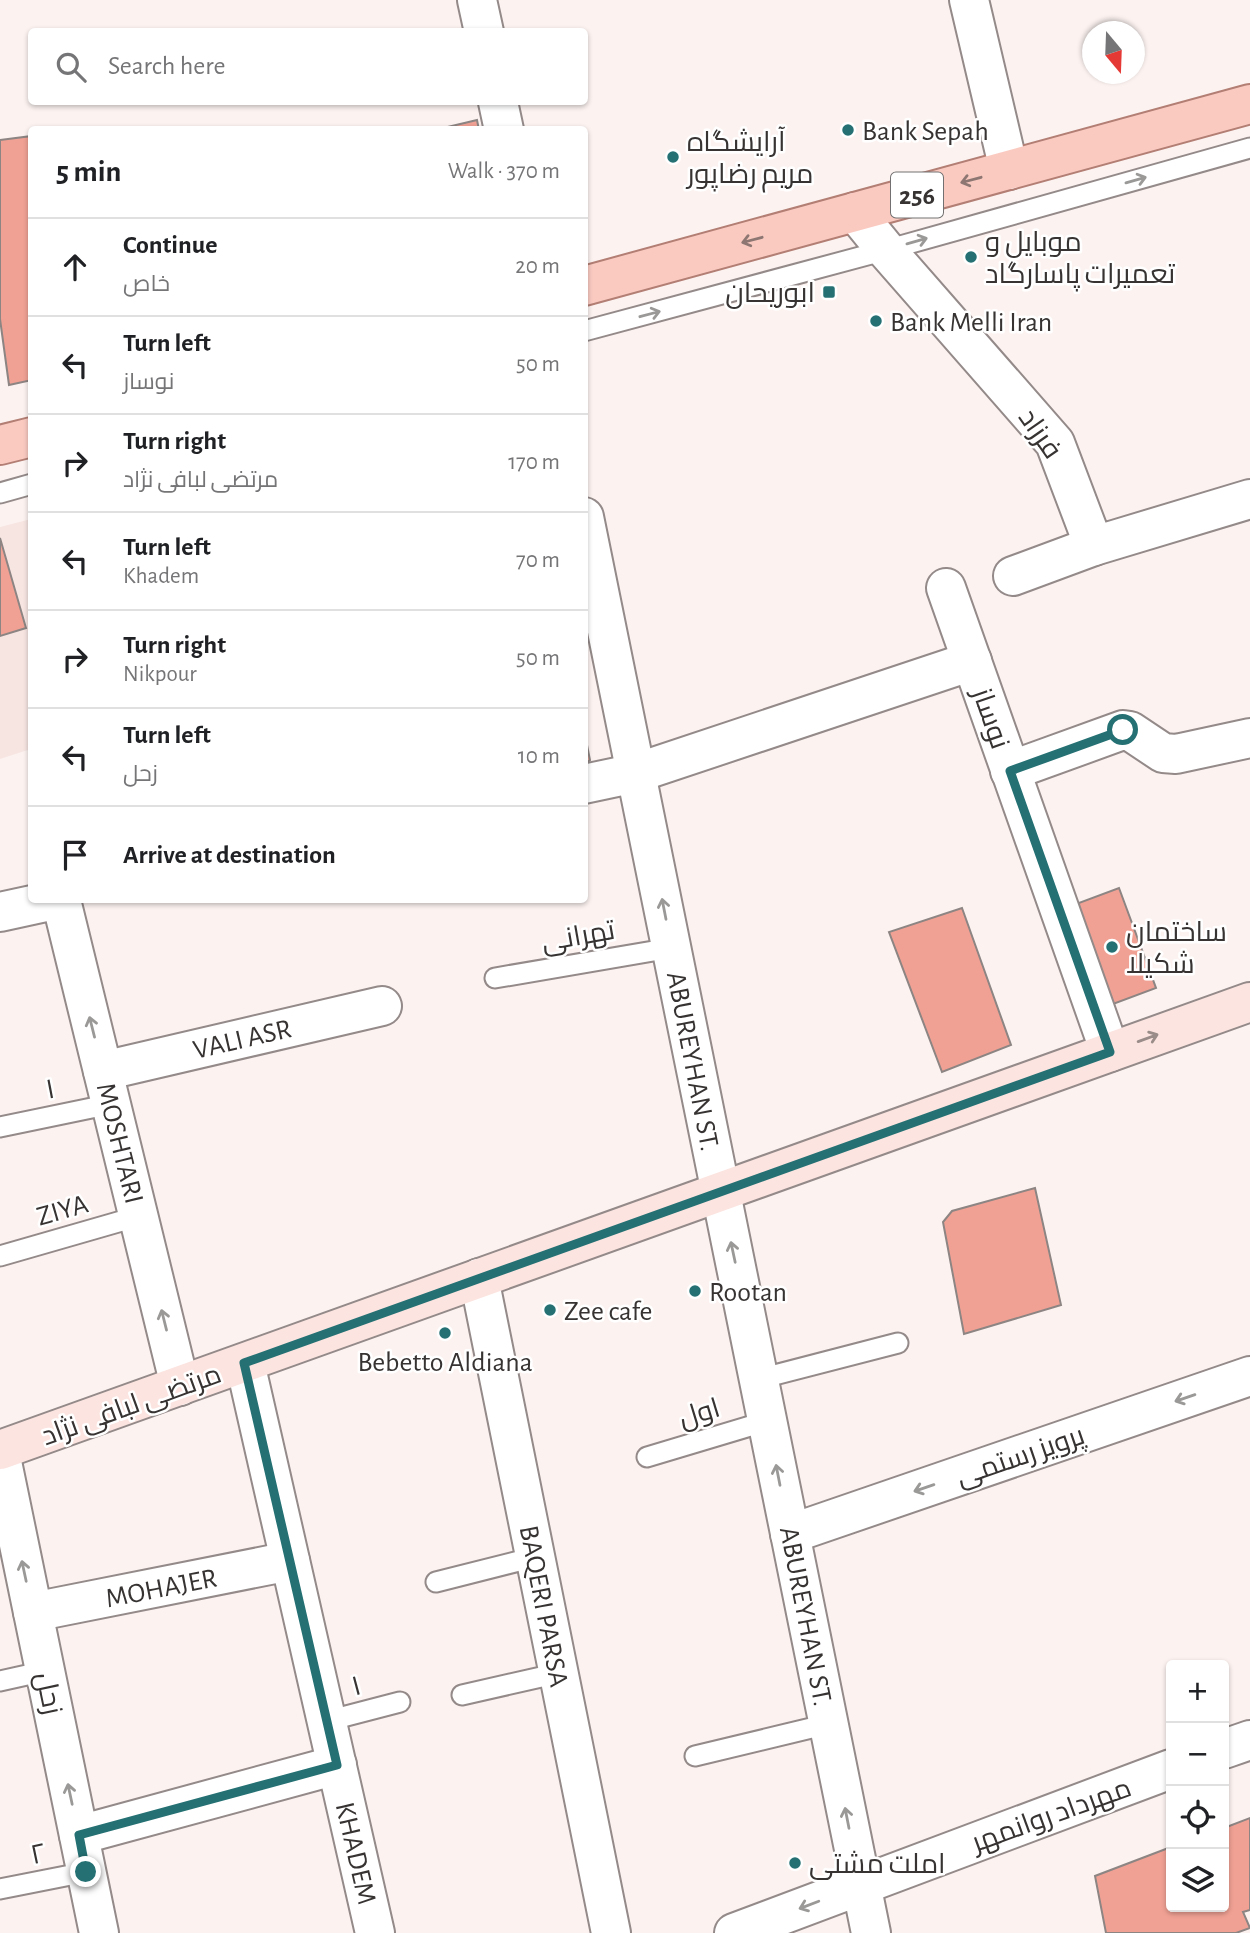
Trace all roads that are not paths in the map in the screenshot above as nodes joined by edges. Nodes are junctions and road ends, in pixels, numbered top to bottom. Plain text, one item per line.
1 (477, 0) edge
2 (969, 0) edge
3 (483, 28) edge
4 (1250, 104) edge
5 (499, 105) edge
6 (503, 126) edge
7 (1250, 148) edge
8 (1009, 170) junction
9 (855, 212) junction
10 (886, 250) junction
11 (588, 285) edge
12 (588, 330) edge
13 (28, 438) edge
14 (0, 445) edge
15 (28, 485) edge
16 (0, 493) edge
17 (1250, 499) edge
18 (1094, 546) junction
19 (588, 557) edge
20 (1013, 576) dead end
21 (946, 587) dead end
22 (596, 637) edge
23 (972, 661) junction
24 (1250, 738) edge
25 (1010, 771) junction
26 (636, 773) junction
27 (588, 783) edge
28 (41, 903) edge
29 (62, 903) edge
30 (0, 912) edge
31 (671, 948) junction
32 (495, 978) dead end
33 (1250, 1002) edge
34 (382, 1006) dead end
35 (1110, 1052) junction
36 (107, 1087) junction
37 (0, 1127) edge
38 (721, 1191) junction
39 (139, 1216) junction
40 (0, 1256) edge
41 (479, 1278) junction
42 (898, 1343) dead end
43 (244, 1363) junction
44 (1250, 1376) edge
45 (759, 1379) junction
46 (180, 1386) junction
47 (767, 1420) junction
48 (0, 1451) edge
49 (647, 1457) dead end
50 (790, 1534) junction
51 (535, 1557) junction
52 (290, 1561) junction
53 (436, 1582) dead end
54 (33, 1612) junction
55 (45, 1671) junction
56 (559, 1673) junction
57 (0, 1681) edge
58 (462, 1695) dead end
59 (400, 1702) dead end
60 (327, 1721) junction
61 (828, 1724) junction
62 (1250, 1740) edge
63 (1229, 1747) edge
64 (695, 1756) dead end
65 (337, 1765) junction
66 (1166, 1771) edge
67 (79, 1835) junction
68 (86, 1872) junction
69 (861, 1885) junction
70 (0, 1889) edge
71 (99, 1933) edge
72 (375, 1933) edge
73 (611, 1933) edge
74 (734, 1933) edge
75 (871, 1933) edge

1 - 3 street
2 - 8 street
4 - 8 main road, 256
5 - 6 street
10 -> 7 lane
8 -> 9 main road, 256
9 - 10 street, فرزاد
9 -> 11 main road, 256
12 -> 10 lane
10 - 18 street, فرزاد
13 - 14 main road
15 - 16 lane
17 - 18 street
18 - 20 street
19 - 22 street, ABUREYHAN ST.
21 - 23 street, نوساز
22 - 26 street, ABUREYHAN ST.
23 - 25 street, نوساز
23 - 26 street, نوساز
24 - 25 street
25 - 35 street, نوساز
26 - 27 street, نوساز
31 -> 26 street, ABUREYHAN ST.
28 - 30 street
36 -> 29 street, MOSHTARI
31 - 32 lane, تهرانی
31 - 38 street, ABUREYHAN ST.
35 -> 33 main road, مرتضی لبافی نژاد
34 - 36 street, VALI ASR
35 - 38 main road, مرتضی لبافی نژاد
36 - 37 lane, ۱
36 - 39 street, MOSHTARI
38 - 41 main road, مرتضی لبافی نژاد
45 -> 38 street, ABUREYHAN ST.
39 - 40 lane, ZIYA
46 -> 39 street, MOSHTARI
41 - 43 main road, مرتضی لبافی نژاد
41 - 51 street, BAQERI PARSA
42 - 45 lane
43 - 46 main road, مرتضی لبافی نژاد
43 - 52 street, KHADEM
44 -> 50 street, پرویز رستمی
45 - 47 street, ABUREYHAN ST.
46 - 48 main road, مرتضی لبافی نژاد
47 - 49 lane, اول
50 -> 47 street, ABUREYHAN ST.
54 -> 48 street, زحل
50 - 61 street, ABUREYHAN ST.
51 - 53 lane
51 - 56 street, BAQERI PARSA
52 - 54 street, MOHAJER
52 - 60 street, KHADEM
54 - 55 street, زحل
55 - 57 lane
67 -> 55 street, زحل
56 - 58 lane
56 - 73 street, BAQERI PARSA
59 - 60 lane, ۱
60 - 65 street, KHADEM
61 - 64 lane
69 -> 61 street, ABUREYHAN ST.
62 - 63 street
65 - 67 street
65 - 72 street, KHADEM
66 - 69 street, مهرداد روانمهر
67 - 68 street, زحل
68 - 70 lane, ۲
68 - 71 street, زحل
69 -> 74 street, مهرداد روانمهر
69 - 75 street, ABUREYHAN ST.

